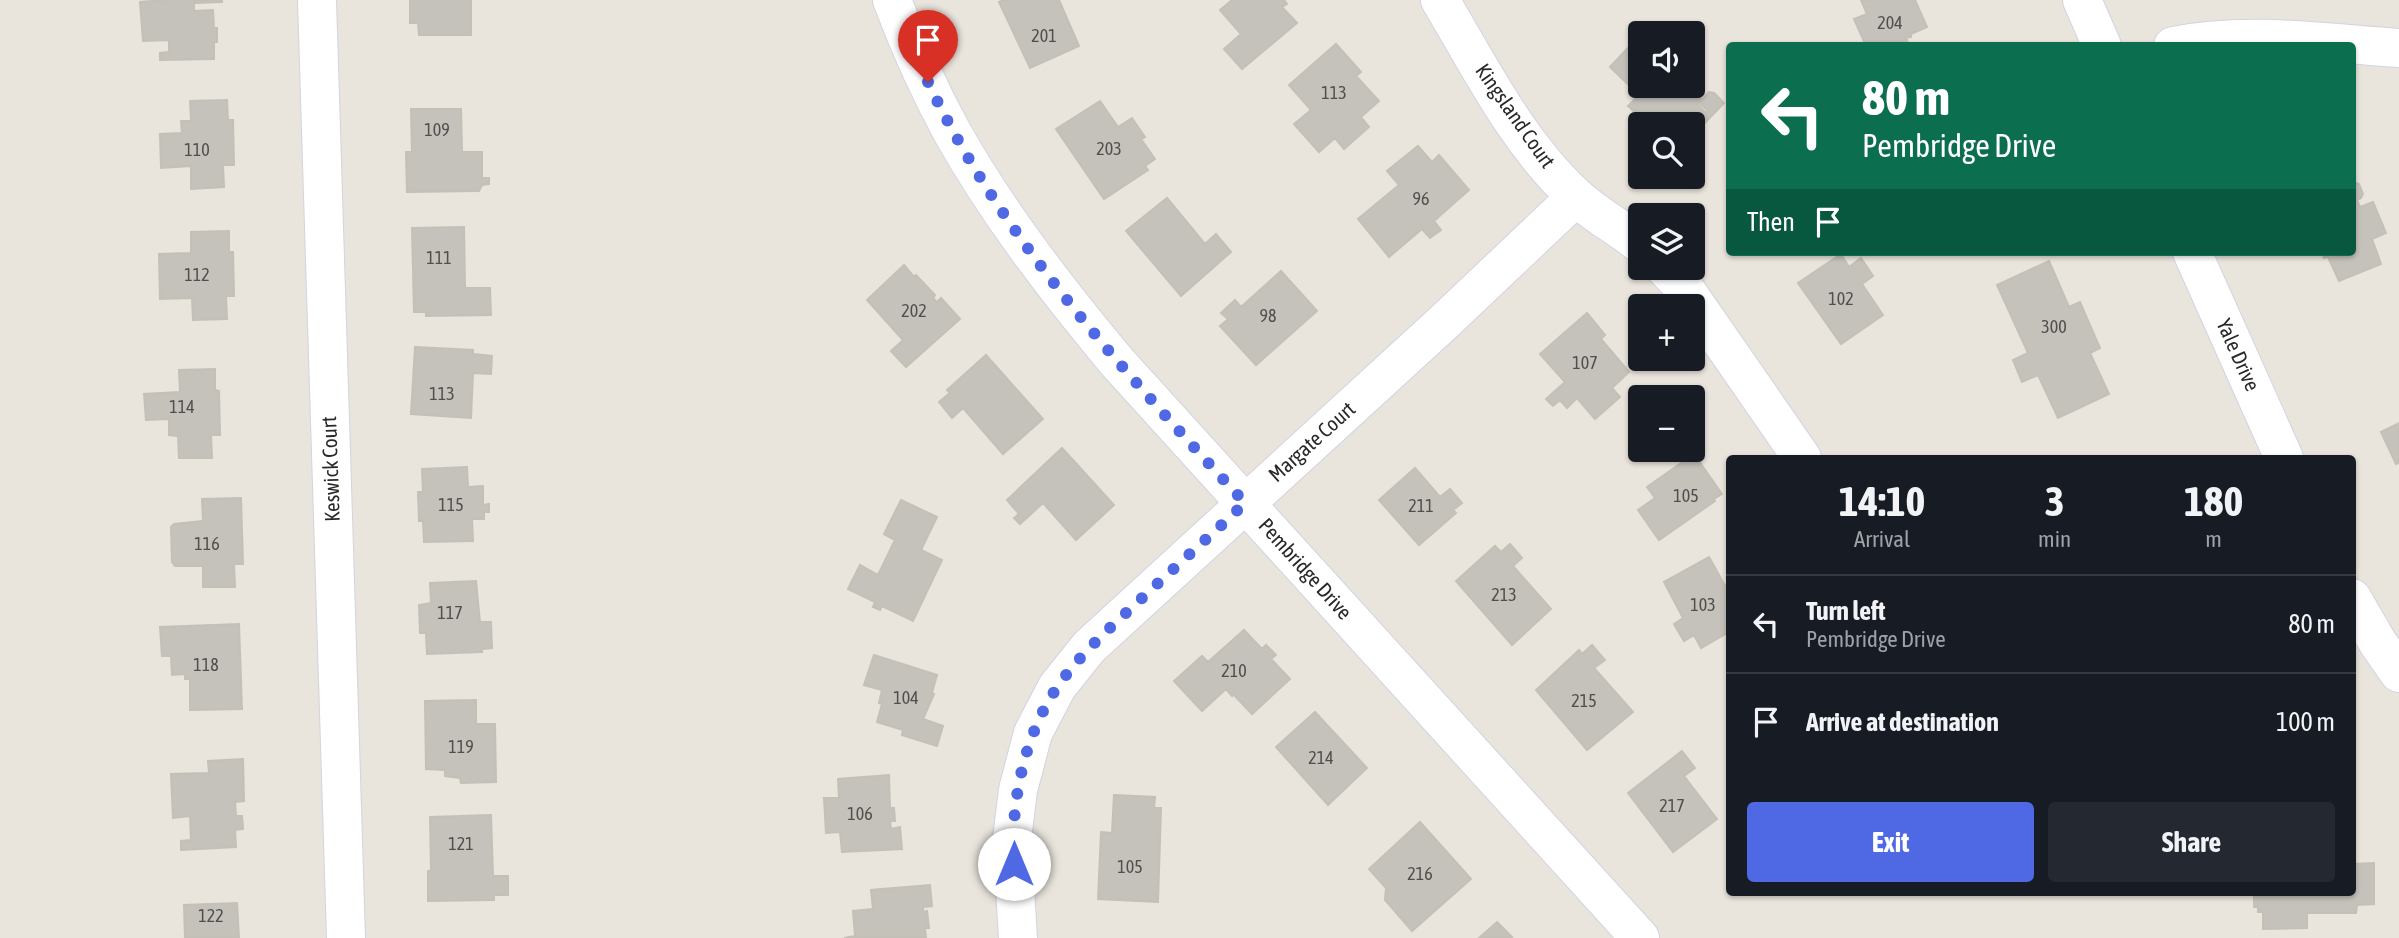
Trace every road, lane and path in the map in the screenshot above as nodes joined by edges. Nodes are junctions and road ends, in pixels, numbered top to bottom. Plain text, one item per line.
1 (317, 0) edge
2 (892, 0) edge
3 (1440, 0) edge
4 (2082, 0) edge
5 (2100, 42) edge
6 (2192, 42) edge
7 (2271, 42) edge
8 (2356, 46) edge
9 (2399, 48) edge
10 (1576, 197) junction
11 (1628, 235) edge
12 (2194, 256) edge
13 (1676, 280) edge
14 (1800, 455) edge
15 (2283, 455) edge
16 (1245, 503) junction
17 (2356, 605) edge
18 (2399, 673) edge
19 (346, 938) edge
20 (1018, 938) edge
21 (1640, 938) edge

1 - 19 street, Keswick Court
2 - 16 street, Pembridge Drive
3 - 10 street, Kingsland Court
4 - 5 street
6 - 7 street
8 - 9 street
10 - 11 street, Kingsland Court
10 - 16 street, Margate Court
12 - 15 street, Yale Drive
13 - 14 street
16 - 20 street, Margate Court
16 - 21 street, Pembridge Drive
17 - 18 street

